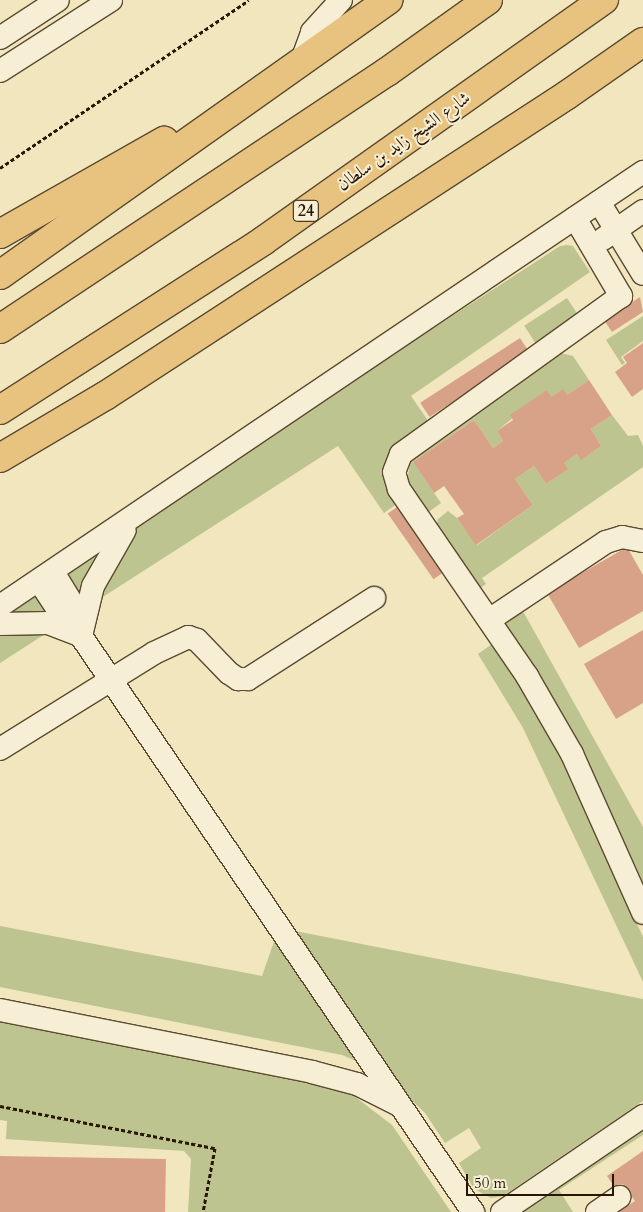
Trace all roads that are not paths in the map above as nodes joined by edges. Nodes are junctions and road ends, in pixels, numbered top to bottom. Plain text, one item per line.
1 (58, 0) edge
2 (111, 0) edge
3 (341, 0) edge
4 (388, 0) edge
5 (488, 0) edge
6 (604, 0) edge
7 (0, 38) edge
8 (643, 42) edge
9 (301, 63) junction
10 (0, 72) edge
11 (244, 103) junction
12 (643, 172) edge
13 (599, 202) junction
14 (643, 211) edge
15 (575, 218) junction
16 (616, 230) junction
17 (0, 234) edge
18 (592, 247) junction
19 (0, 274) edge
20 (643, 274) edge
21 (0, 329) edge
22 (0, 410) edge
23 (0, 458) edge
24 (132, 520) junction
25 (643, 541) edge
26 (46, 577) junction
27 (374, 598) dead end
28 (0, 606) edge
29 (490, 620) junction
30 (0, 624) edge
31 (81, 636) junction
32 (110, 680) junction
33 (0, 749) edge
34 (643, 913) edge
35 (0, 1010) edge
36 (400, 1106) junction
37 (643, 1116) edge
38 (619, 1197) dead end
39 (473, 1212) edge
40 (502, 1212) edge
41 (597, 1212) edge

1 - 7 street
2 - 10 street
3 - 9 street
4 - 9 main road
5 - 21 main road
6 - 22 main road, شارع الشيخ زايد بن سلطان / 24
8 - 23 main road
9 - 11 main road
11 - 17 main road
11 - 19 main road
12 - 13 street
13 - 15 street
13 - 16 street
14 - 16 street
15 - 18 street
15 - 24 street
16 - 18 street
16 - 20 street
18 - 29 street
24 - 26 street
24 - 31 street
25 - 29 street
26 - 28 street
26 - 31 street
27 - 32 street
29 - 34 street
30 - 31 street
31 - 32 street
32 - 33 street
32 - 36 street
35 - 36 street
36 - 39 street
37 - 40 street
38 - 41 street

